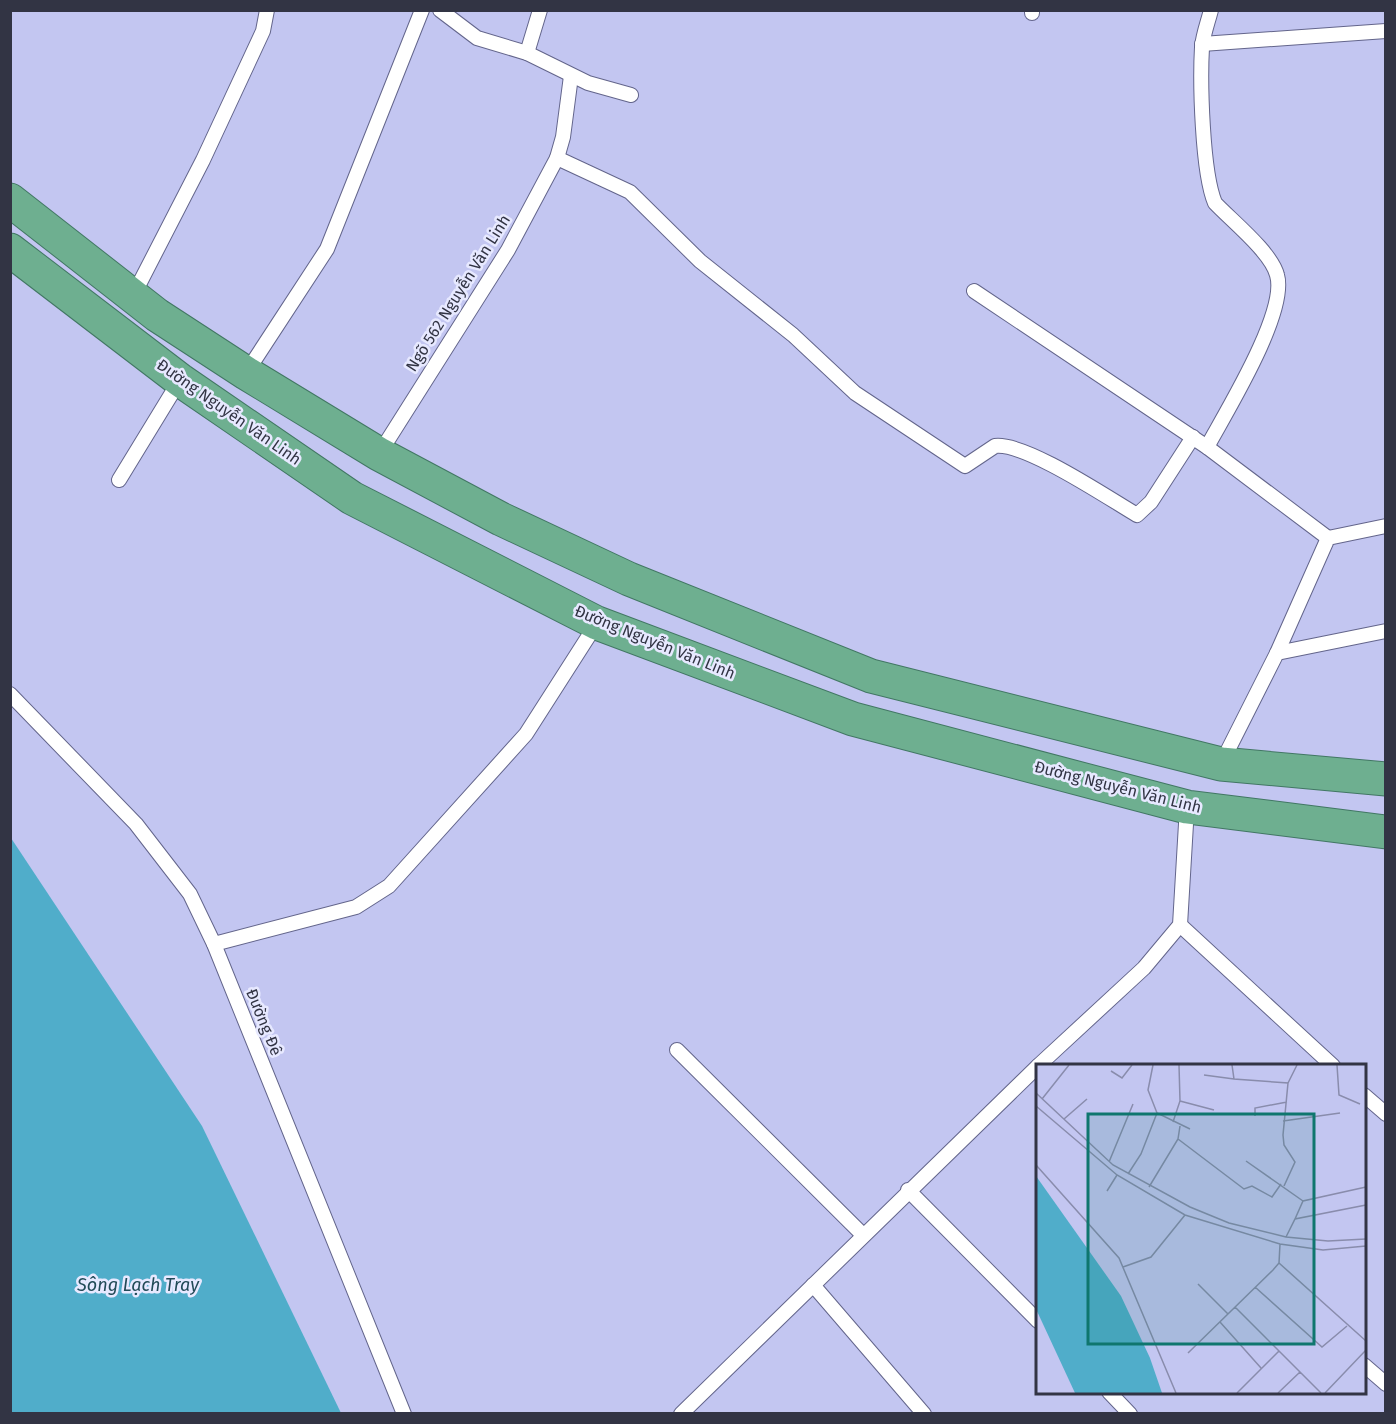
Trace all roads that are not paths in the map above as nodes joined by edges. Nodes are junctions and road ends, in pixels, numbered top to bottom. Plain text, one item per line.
1 (267, 10) edge
2 (422, 10) edge
3 (440, 10) edge
4 (540, 10) edge
5 (1211, 10) edge
6 (1386, 31) edge
7 (1202, 44) junction
8 (527, 53) junction
9 (571, 76) junction
10 (631, 95) dead end
11 (557, 158) junction
12 (10, 200) edge
13 (10, 250) edge
14 (974, 291) dead end
15 (133, 296) junction
16 (246, 373) junction
17 (180, 380) junction
18 (1193, 437) junction
19 (1207, 447) junction
20 (379, 454) junction
21 (119, 480) dead end
22 (1386, 526) edge
23 (1328, 538) junction
24 (597, 623) junction
25 (1386, 631) edge
26 (1277, 653) junction
27 (10, 694) edge
28 (1221, 764) junction
29 (1386, 779) edge
30 (1187, 807) junction
31 (1386, 832) edge
32 (1180, 925) junction
33 (214, 944) junction
34 (677, 1050) dead end
35 (1041, 1064) edge
36 (1332, 1064) edge
37 (1036, 1069) edge
38 (1366, 1096) edge
39 (1386, 1114) edge
40 (908, 1191) junction
41 (862, 1234) junction
42 (813, 1285) junction
43 (1036, 1319) edge
44 (1366, 1366) edge
45 (1386, 1384) edge
46 (1111, 1394) edge
47 (404, 1413) edge
48 (681, 1413) edge
49 (924, 1413) edge
50 (1130, 1413) edge

1 - 15 lane
2 - 16 lane
3 - 8 lane
4 - 8 lane
5 - 7 lane
6 - 7 lane
7 - 19 lane
8 - 9 lane
9 - 10 lane
9 - 11 lane, Ngõ 562 Nguyễn Văn Linh
11 - 18 lane
11 - 20 lane, Ngõ 562 Nguyễn Văn Linh
12 - 15 highway
13 - 17 highway, Đường Nguyễn Văn Linh
14 - 18 lane
15 - 16 highway
16 - 20 highway
17 - 21 lane
17 - 24 highway, Đường Nguyễn Văn Linh
18 - 19 lane
19 - 23 lane
20 - 28 highway
22 - 23 lane
23 - 26 lane
24 - 30 highway, Đường Nguyễn Văn Linh
24 - 33 lane
25 - 26 lane
26 - 28 lane
27 - 33 lane, Đường Đê
28 - 29 highway
30 - 31 highway, Đường Nguyễn Văn Linh
30 - 32 lane
32 - 35 lane
32 - 36 lane
33 - 47 lane, Đường Đê
34 - 41 lane
37 - 40 lane
38 - 39 lane
40 - 41 lane
40 - 43 lane
41 - 42 lane
42 - 48 lane
42 - 49 lane
44 - 45 lane
46 - 50 lane

